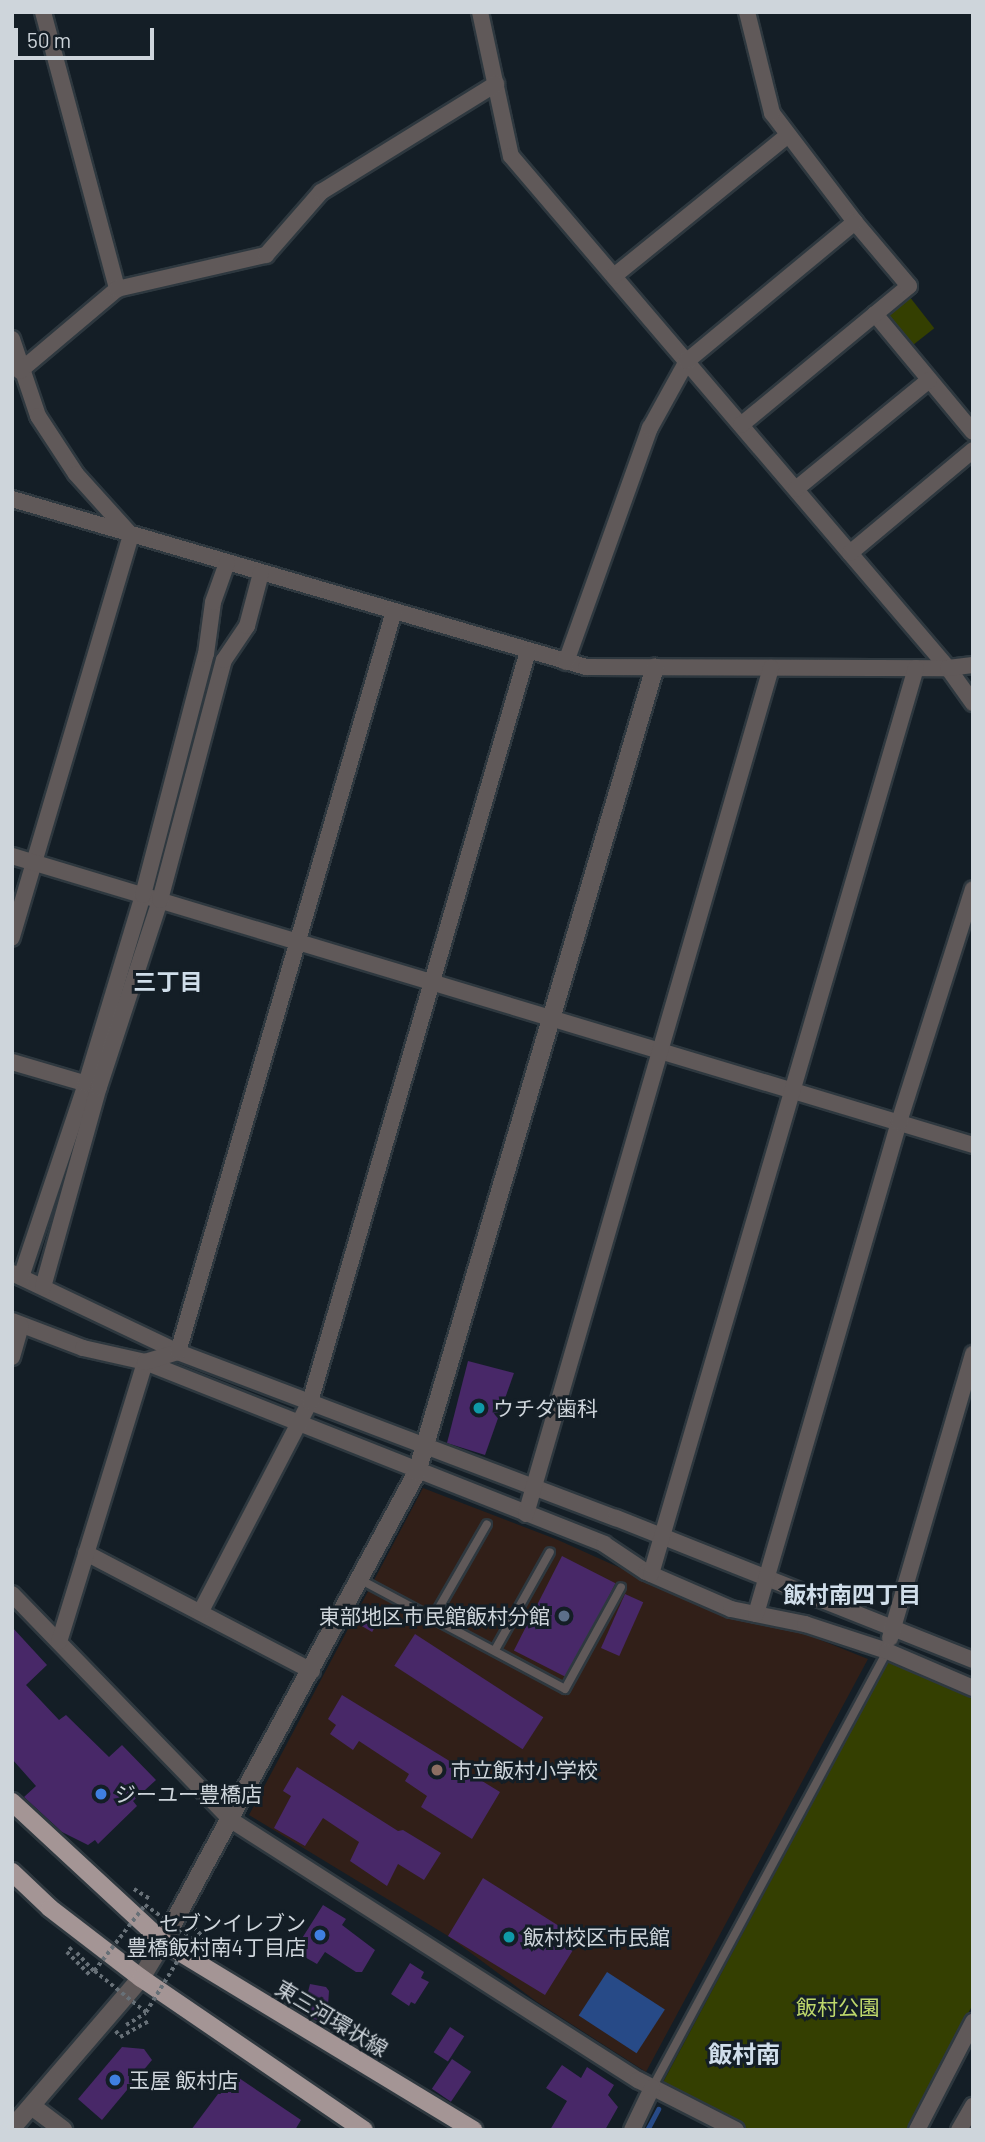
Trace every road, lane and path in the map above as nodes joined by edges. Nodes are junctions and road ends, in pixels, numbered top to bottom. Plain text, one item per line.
1 (43, 12) edge
2 (480, 12) edge
3 (747, 12) edge
4 (496, 84) junction
5 (788, 135) junction
6 (855, 222) junction
7 (614, 276) junction
8 (117, 289) junction
9 (875, 314) junction
10 (12, 339) edge
11 (687, 361) junction
12 (20, 371) junction
13 (929, 380) junction
14 (741, 425) junction
15 (973, 432) edge
16 (973, 450) edge
17 (796, 489) junction
18 (12, 499) edge
19 (131, 535) junction
20 (849, 553) junction
21 (227, 563) junction
22 (261, 573) junction
23 (394, 611) junction
24 (528, 651) junction
25 (566, 662) junction
26 (973, 665) edge
27 (655, 667) junction
28 (771, 668) junction
29 (916, 668) junction
30 (948, 668) junction
31 (973, 703) edge
32 (12, 856) edge
33 (33, 863) junction
34 (973, 890) edge
35 (143, 895) junction
36 (160, 900) junction
37 (12, 938) edge
38 (296, 941) junction
39 (433, 982) junction
40 (552, 1018) junction
41 (660, 1050) junction
42 (12, 1062) edge
43 (92, 1086) junction
44 (792, 1090) junction
45 (899, 1122) junction
46 (973, 1144) edge
47 (17, 1275) edge
48 (43, 1287) junction
49 (17, 1324) edge
50 (178, 1352) junction
51 (973, 1354) edge
52 (12, 1357) edge
53 (145, 1362) junction
54 (310, 1402) junction
55 (301, 1423) junction
56 (423, 1445) junction
57 (417, 1472) junction
58 (533, 1487) junction
59 (526, 1514) junction
60 (487, 1524) dead end
61 (661, 1537) junction
62 (550, 1552) dead end
63 (86, 1553) junction
64 (651, 1574) junction
65 (766, 1578) junction
66 (361, 1580) junction
67 (621, 1587) dead end
68 (12, 1594) edge
69 (201, 1611) junction
70 (756, 1614) junction
71 (433, 1618) junction
72 (893, 1630) junction
73 (59, 1642) junction
74 (495, 1650) junction
75 (887, 1651) junction
76 (973, 1660) edge
77 (312, 1671) junction
78 (973, 1688) edge
79 (12, 1802) edge
80 (231, 1820) junction
81 (12, 1872) edge
82 (163, 1942) junction
83 (94, 1971) junction
84 (90, 1975) dead end
85 (141, 1978) junction
86 (146, 2013) junction
87 (149, 2021) dead end
88 (973, 2022) edge
89 (652, 2088) junction
90 (33, 2107) junction
91 (972, 2109) edge
92 (12, 2128) edge
93 (63, 2130) edge
94 (365, 2130) edge
95 (474, 2130) edge
96 (632, 2130) edge
97 (736, 2130) edge
98 (918, 2130) edge
99 (959, 2130) edge

1 - 8 street
2 - 4 street
3 - 5 street
4 - 7 street
4 - 8 street
5 - 6 street
5 - 7 street
6 - 9 street
6 - 11 street
7 - 11 street
8 - 12 street
9 - 13 street
9 - 14 street
10 - 12 street
11 - 14 street
11 - 25 street
12 - 19 street
13 - 15 street
13 - 17 street
14 - 17 street
16 - 20 street
17 - 20 street
18 - 19 street
19 - 21 street
19 - 33 street
20 - 30 street
21 - 22 street
21 - 35 street
22 - 23 street
22 - 36 street
23 - 24 street
23 - 38 street
24 - 25 street
24 - 39 street
25 - 27 street
26 - 30 street
27 - 28 street
27 - 40 street
28 - 29 street
28 - 41 street
29 - 30 street
29 - 44 street
30 - 31 street
32 - 33 street
33 - 35 street
33 - 37 street
34 - 45 street
35 - 36 street
35 - 43 street
36 - 38 street
36 - 43 street
38 - 39 street
38 - 50 street
39 - 40 street
39 - 54 street
40 - 41 street
40 - 56 street
41 - 44 street
41 - 58 street
42 - 43 street
43 - 47 street
43 - 48 street
44 - 45 street
44 - 61 street
45 - 46 street
45 - 65 street
47 - 48 street
48 - 50 street
49 - 52 street
49 - 53 street
50 - 53 street
50 - 54 street
51 - 72 street
53 - 55 street
53 - 63 street
54 - 55 street
54 - 56 street
55 - 57 street
55 - 69 street
56 - 57 street
56 - 58 street
57 - 59 street
57 - 66 street
58 - 59 street
58 - 61 street
59 - 64 street
60 - 71 lane
61 - 64 street
61 - 65 street
62 - 74 lane
63 - 69 street
63 - 73 street
64 - 70 street
65 - 70 street
65 - 72 street
66 - 71 lane
66 - 77 street
67 - 74 lane
68 - 73 street
69 - 77 street
70 - 75 street
71 - 74 lane
72 - 75 street
72 - 76 street
73 - 80 street
75 - 78 street
75 - 89 lane
77 - 80 street
79 - 82 main road, 東三河環状線
80 - 82 street
80 - 89 street
81 - 85 main road
82 - 85 street
82 - 95 main road, 東三河環状線
83 - 84 path
83 - 86 path, bridge
83 - 86 path, bridge
85 - 90 street
85 - 94 main road
86 - 87 path
88 - 98 street
89 - 96 street
89 - 97 street
90 - 92 street
90 - 93 street
91 - 99 street

